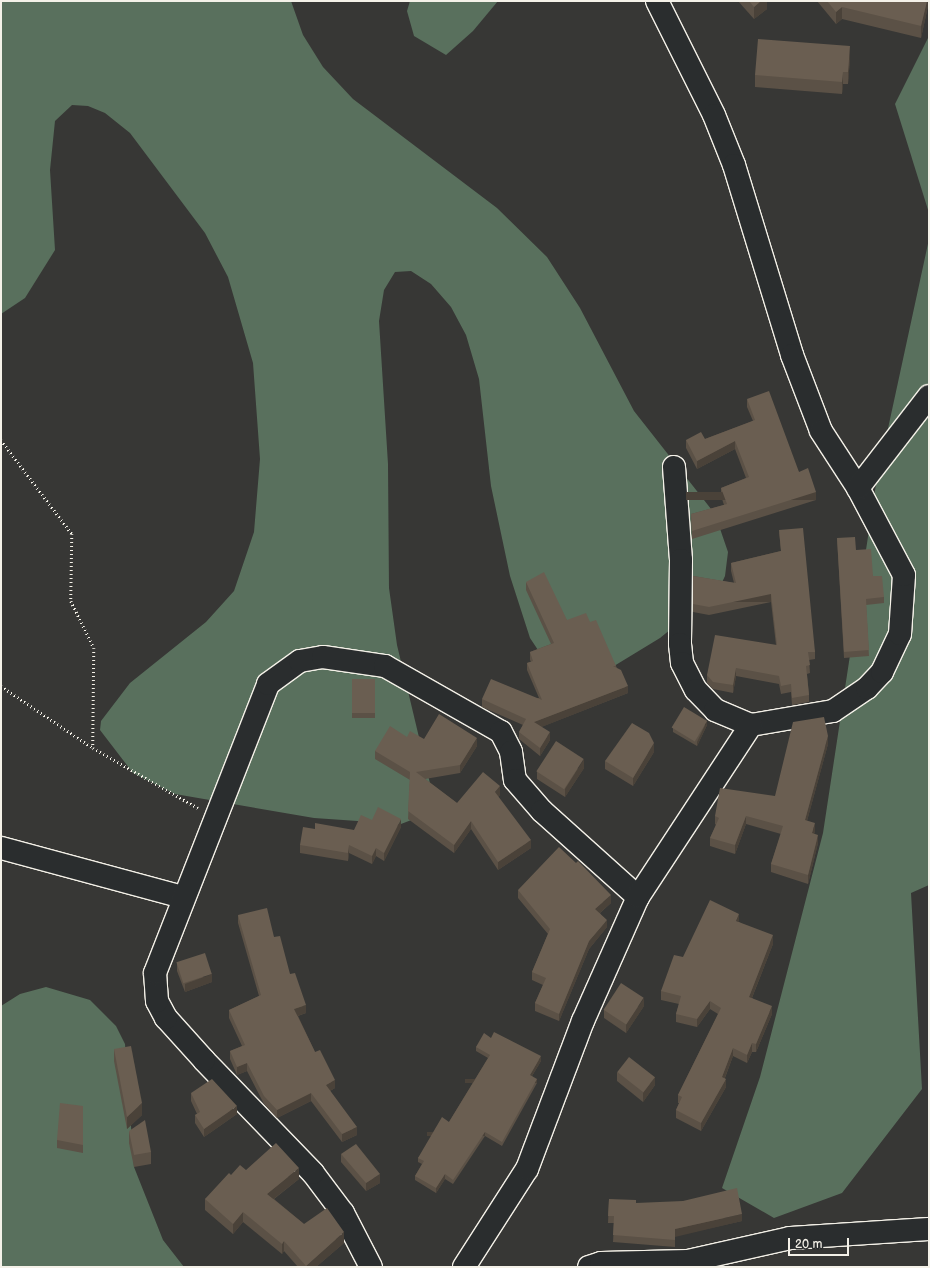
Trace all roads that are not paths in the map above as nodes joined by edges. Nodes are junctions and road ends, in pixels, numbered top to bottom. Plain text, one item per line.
1 (657, 1) edge
2 (929, 396) edge
3 (674, 467) dead end
4 (858, 488) junction
5 (751, 725) junction
6 (1, 848) edge
7 (182, 897) junction
8 (638, 897) junction
9 (929, 1229) edge
10 (371, 1267) edge
11 (464, 1267) edge
12 (589, 1267) edge

1 - 4 street
2 - 4 street
3 - 5 street
4 - 5 street
5 - 8 street
6 - 7 street
7 - 8 street
7 - 10 street
8 - 11 street
9 - 12 street

